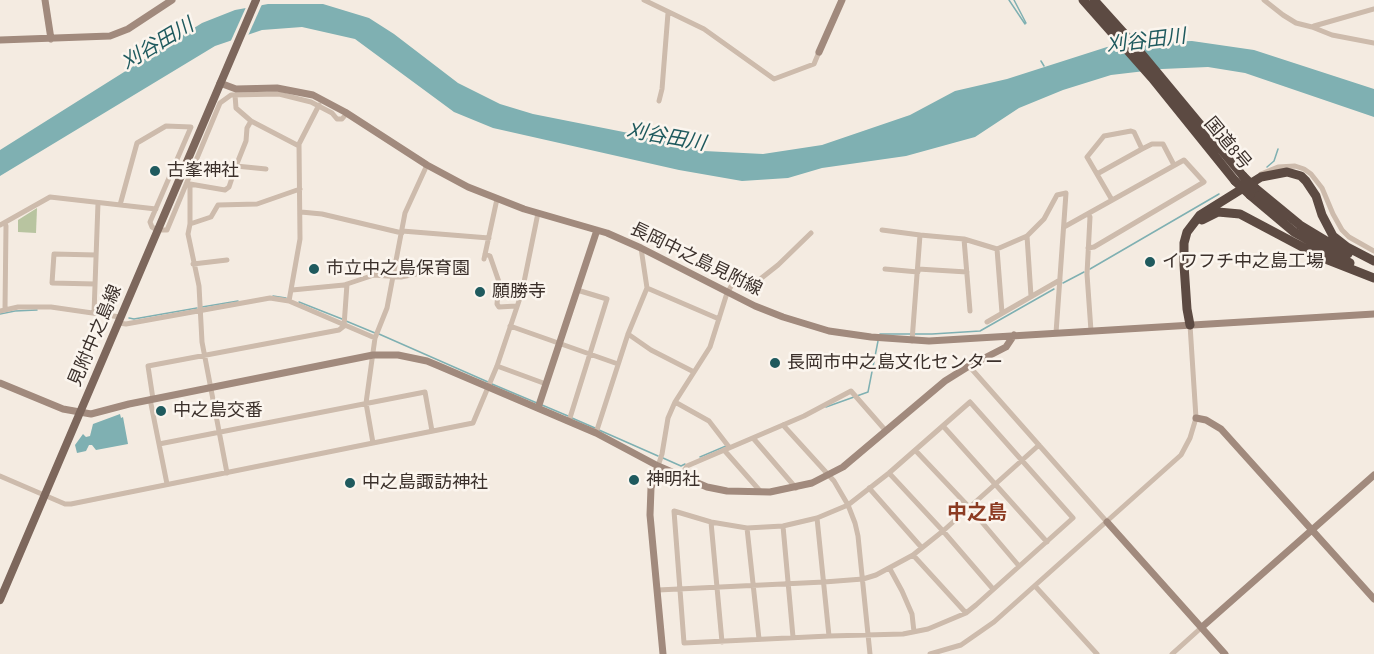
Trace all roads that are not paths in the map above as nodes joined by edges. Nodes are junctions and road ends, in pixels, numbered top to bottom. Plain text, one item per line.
1 (45, 0) edge
2 (172, 0) edge
3 (256, 0) edge
4 (644, 0) edge
5 (842, 0) edge
6 (1083, 0) edge
7 (1094, 0) edge
8 (1264, 0) edge
9 (1374, 9) edge
10 (668, 13) junction
11 (1111, 24) junction
12 (1312, 27) junction
13 (51, 39) junction
14 (0, 40) edge
15 (1374, 43) edge
16 (819, 52) joint
17 (220, 83) junction
18 (235, 95) junction
19 (659, 101) dead end
20 (319, 105) junction
21 (347, 113) junction
22 (251, 121) junction
23 (299, 146) junction
24 (1142, 149) junction
25 (427, 165) junction
26 (1174, 165) junction
27 (236, 166) junction
28 (266, 169) dead end
29 (1097, 174) junction
30 (1239, 178) junction
31 (189, 183) junction
32 (300, 189) junction
33 (1252, 192) junction
34 (1227, 198) junction
35 (496, 200) junction
36 (1112, 200) junction
37 (98, 203) junction
38 (120, 205) junction
39 (156, 209) junction
40 (301, 212) junction
41 (538, 213) junction
42 (1088, 214) junction
43 (2, 224) edge
44 (190, 224) junction
45 (1064, 227) junction
46 (157, 230) junction
47 (597, 230) junction
48 (882, 230) dead end
49 (402, 232) junction
50 (811, 232) dead end
51 (921, 235) junction
52 (1027, 236) junction
53 (489, 238) junction
54 (964, 239) junction
55 (641, 248) junction
56 (1088, 248) junction
57 (997, 249) junction
58 (1374, 251) edge
59 (96, 255) junction
60 (227, 260) dead end
61 (1374, 261) edge
62 (193, 264) junction
63 (1374, 266) edge
64 (885, 269) dead end
65 (918, 270) junction
66 (431, 271) dead end
67 (967, 272) junction
68 (392, 276) junction
69 (1374, 276) edge
70 (1060, 280) junction
71 (95, 284) junction
72 (347, 284) junction
73 (647, 288) junction
74 (292, 290) junction
75 (577, 290) junction
76 (728, 293) junction
77 (1031, 296) junction
78 (289, 302) junction
79 (516, 306) junction
80 (3, 310) edge
81 (970, 310) dead end
82 (200, 311) junction
83 (94, 313) junction
84 (1002, 313) junction
85 (1374, 314) edge
86 (119, 320) junction
87 (719, 320) junction
88 (987, 322) dead end
89 (1190, 325) junction
90 (344, 326) junction
91 (510, 326) junction
92 (1091, 331) junction
93 (1056, 333) junction
94 (628, 334) junction
95 (1014, 335) junction
96 (375, 338) junction
97 (912, 341) junction
98 (559, 345) junction
99 (373, 355) junction
100 (590, 355) junction
101 (204, 356) junction
102 (618, 364) junction
103 (497, 366) junction
104 (969, 366) junction
105 (694, 372) junction
106 (0, 383) edge
107 (546, 384) junction
108 (210, 387) junction
109 (488, 387) junction
110 (152, 399) junction
111 (675, 402) junction
112 (366, 403) junction
113 (538, 408) junction
114 (80, 413) junction
115 (1196, 417) junction
116 (569, 421) junction
117 (783, 425) junction
118 (943, 426) junction
119 (432, 431) junction
120 (886, 431) junction
121 (219, 432) junction
122 (596, 433) junction
123 (753, 438) junction
124 (373, 443) junction
125 (159, 444) junction
126 (1039, 445) junction
127 (726, 449) junction
128 (915, 450) junction
129 (1022, 460) junction
130 (658, 466) junction
131 (227, 472) junction
132 (889, 473) junction
133 (829, 475) junction
134 (1374, 475) edge
135 (0, 476) edge
136 (681, 476) junction
137 (167, 484) junction
138 (995, 484) junction
139 (796, 488) junction
140 (869, 488) junction
141 (761, 492) junction
142 (45, 495) junction
143 (848, 505) junction
144 (969, 507) junction
145 (818, 518) junction
146 (711, 522) junction
147 (1107, 522) junction
148 (783, 526) junction
149 (747, 528) junction
150 (1312, 530) junction
151 (943, 531) junction
152 (1047, 542) junction
153 (921, 548) junction
154 (913, 555) junction
155 (1019, 566) junction
156 (890, 569) junction
157 (863, 579) junction
158 (824, 582) junction
159 (789, 584) junction
160 (753, 586) junction
161 (1035, 586) junction
162 (717, 588) junction
163 (993, 589) junction
164 (658, 590) junction
165 (681, 590) junction
166 (1374, 599) edge
167 (0, 600) edge
168 (966, 613) junction
169 (1202, 627) junction
170 (914, 632) junction
171 (868, 634) junction
172 (829, 636) junction
173 (793, 637) junction
174 (759, 639) junction
175 (722, 642) junction
176 (961, 645) junction
177 (663, 654) edge
178 (870, 654) edge
179 (930, 654) edge
180 (964, 654) edge
181 (1097, 654) edge
182 (1172, 654) edge
183 (1225, 654) edge

1 - 13 street
2 - 13 street
3 - 17 main road, 見附中之島線
4 - 10 street
5 - 16 street
6 - 11 highway, 国道8号
7 - 11 highway, 国道8号
8 - 12 street
9 - 12 street
10 - 16 street
10 - 19 street
11 - 30 highway, 国道8号
11 - 30 highway, 国道8号
12 - 15 street
13 - 14 street
17 - 21 street, 長岡中之島見附線
17 - 46 main road, 見附中之島線
18 - 20 street
18 - 22 street
18 - 31 street
20 - 21 street
20 - 23 street
21 - 25 street, 長岡中之島見附線
22 - 23 street
22 - 27 street
23 - 32 street
24 - 26 street
24 - 29 street
24 - 29 street
25 - 35 street, 長岡中之島見附線
25 - 49 street
26 - 36 street
26 - 56 street
27 - 28 street
27 - 31 street
29 - 36 street
30 - 33 highway, 国道8号, bridge
31 - 44 street
31 - 46 street
32 - 40 street
32 - 44 street
33 - 63 highway, 国道8号
33 - 69 highway, 国道8号
34 - 58 street
34 - 61 highway
34 - 89 highway
35 - 41 street, 長岡中之島見附線
35 - 53 street
36 - 42 street
37 - 38 street
37 - 43 street
37 - 59 street
38 - 39 street
38 - 39 street
39 - 46 street
40 - 49 street
40 - 74 street
41 - 47 street, 長岡中之島見附線
41 - 79 street
42 - 45 street
42 - 56 street
43 - 80 street
44 - 62 street
45 - 52 street
45 - 70 street
46 - 86 main road, 見附中之島線
47 - 55 street, 長岡中之島見附線
47 - 75 street
48 - 51 street
49 - 53 street
49 - 68 street
50 - 76 street
51 - 54 street
51 - 65 street
52 - 57 street
52 - 77 street
53 - 79 street
54 - 57 street
54 - 67 street
55 - 73 street
55 - 76 street, 長岡中之島見附線
56 - 92 street
57 - 84 street
59 - 71 street
59 - 71 street
60 - 62 street
62 - 82 street
64 - 65 street
65 - 67 street
65 - 97 street
66 - 68 street
67 - 81 street
68 - 72 street
68 - 96 street
69 - 89 highway
70 - 77 street
70 - 93 street
71 - 83 street
72 - 74 street
72 - 90 street
73 - 87 street
73 - 94 street
74 - 78 street
75 - 98 street
75 - 100 street
76 - 87 street
76 - 97 street, 長岡中之島見附線
77 - 84 street
78 - 82 street
78 - 90 street
79 - 91 street
80 - 83 street
82 - 86 street
82 - 101 street
83 - 86 street
84 - 88 street
85 - 89 street, 長岡中之島見附線
86 - 114 main road, 見附中之島線
87 - 105 street
89 - 92 street, 長岡中之島見附線
89 - 115 street
90 - 96 street
90 - 101 street
91 - 98 street
91 - 103 street
92 - 93 street, 長岡中之島見附線
93 - 95 street, 長岡中之島見附線
94 - 102 street
94 - 105 street
95 - 97 street, 長岡中之島見附線
95 - 104 street
96 - 99 street
98 - 100 street
98 - 107 street
99 - 108 street
99 - 109 street
99 - 112 street
100 - 102 street
100 - 116 street
101 - 108 street
101 - 110 street
102 - 122 street
103 - 107 street
103 - 109 street
104 - 120 street
104 - 126 street
105 - 111 street
106 - 114 street
107 - 113 street
108 - 110 street
108 - 121 street
109 - 113 street
109 - 119 street
110 - 114 street
110 - 125 street
111 - 127 street
111 - 130 street
112 - 119 street
112 - 121 street
112 - 124 street
113 - 116 street
114 - 142 main road, 見附中之島線
115 - 147 street
115 - 150 street
116 - 122 street
117 - 120 street
117 - 123 street
117 - 133 street
118 - 128 street
118 - 129 street
118 - 138 street
119 - 124 street
120 - 133 street
121 - 125 street
121 - 131 street
122 - 130 street
123 - 127 street
123 - 139 street
124 - 131 street
125 - 137 street
126 - 129 street
126 - 147 street
127 - 136 street
127 - 141 street
128 - 132 street
128 - 144 street
129 - 138 street
129 - 152 street
130 - 136 street
130 - 164 street
131 - 137 street
132 - 140 street
132 - 151 street
133 - 139 street
133 - 143 street
134 - 150 street
135 - 142 street
136 - 141 street
137 - 142 street
138 - 144 street
138 - 152 street
139 - 141 street
140 - 143 street
140 - 153 street
142 - 167 main road, 見附中之島線
143 - 145 street
143 - 157 street
144 - 151 street
144 - 155 street
145 - 148 street
145 - 158 street
146 - 149 street
146 - 162 street
146 - 165 street
147 - 161 street
147 - 169 street
148 - 149 street
148 - 159 street
149 - 160 street
150 - 166 street
150 - 169 street
151 - 153 street
151 - 163 street
152 - 155 street
153 - 154 street
154 - 156 street
154 - 168 street
155 - 163 street
156 - 157 street
156 - 170 street
157 - 158 street
157 - 171 street
158 - 159 street
158 - 172 street
159 - 160 street
159 - 173 street
160 - 162 street
160 - 174 street
161 - 176 street
161 - 181 street
162 - 165 street
162 - 175 street
163 - 168 street
164 - 165 street
164 - 177 street
165 - 175 street
168 - 170 street
169 - 182 street
169 - 183 street
170 - 171 street
171 - 172 street
171 - 178 street
172 - 173 street
173 - 174 street
174 - 175 street
176 - 179 street
176 - 180 street

